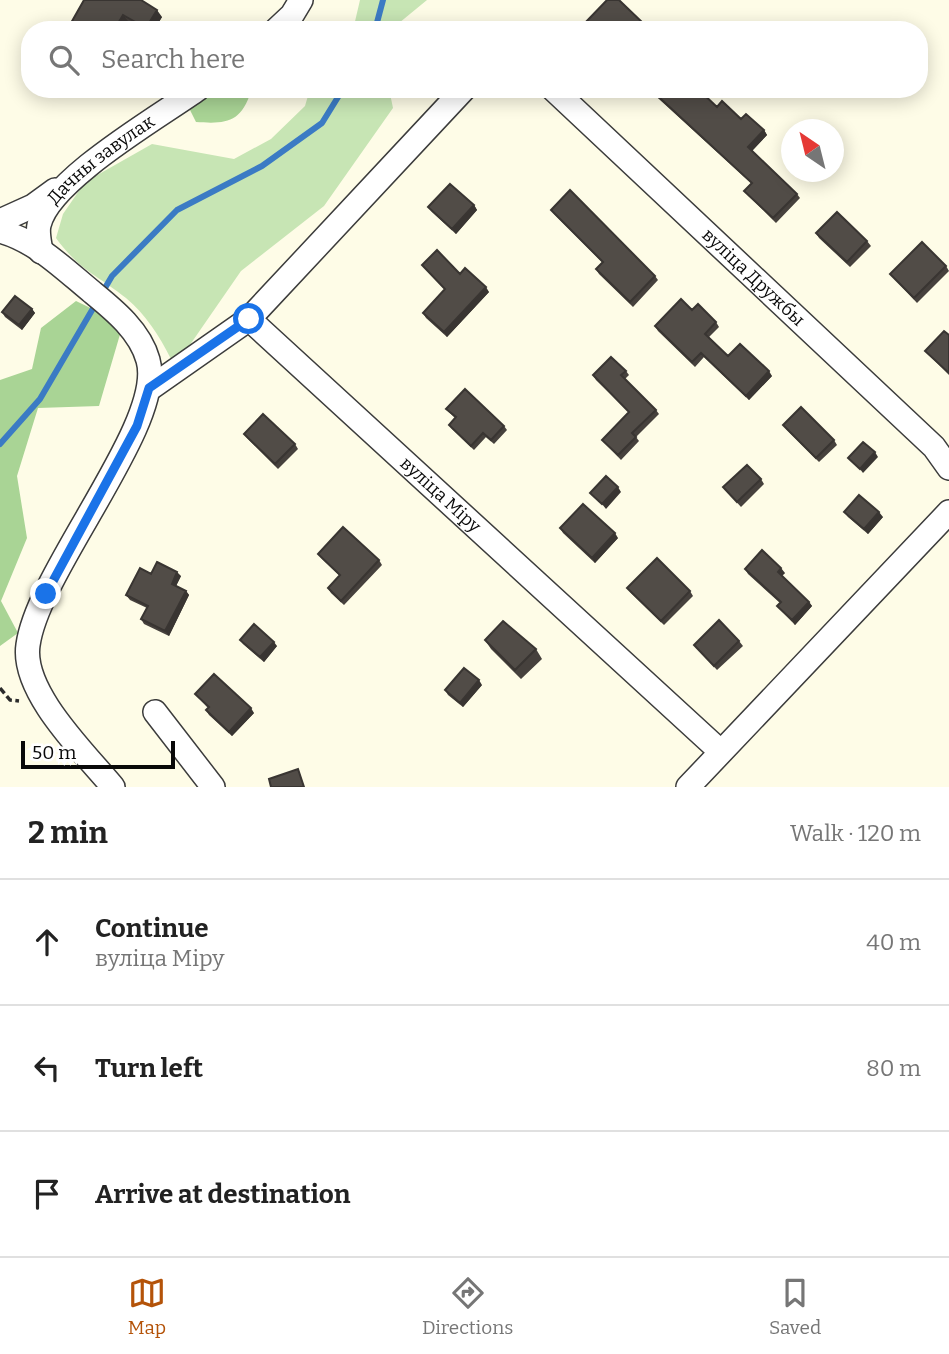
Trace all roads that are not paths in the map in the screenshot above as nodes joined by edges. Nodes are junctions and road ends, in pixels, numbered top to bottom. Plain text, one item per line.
1 (301, 0) edge
2 (286, 21) edge
3 (185, 98) edge
4 (456, 98) edge
5 (563, 98) edge
6 (68, 181) junction
7 (0, 221) edge
8 (0, 231) edge
9 (40, 252) junction
10 (249, 319) junction
11 (149, 388) junction
12 (949, 468) edge
13 (949, 512) edge
14 (155, 712) dead end
15 (720, 751) junction
16 (113, 787) edge
17 (213, 787) edge
18 (688, 787) edge

1 - 2 street
3 - 6 street, Дачны завулак
4 - 10 street
5 - 12 street, вуліца Дружбы
6 - 7 street
6 - 9 street, Дачны завулак
8 - 9 street
9 - 11 street
10 - 11 street
10 - 15 street, вуліца Міру
11 - 16 street
13 - 15 street
14 - 17 street
15 - 18 street

